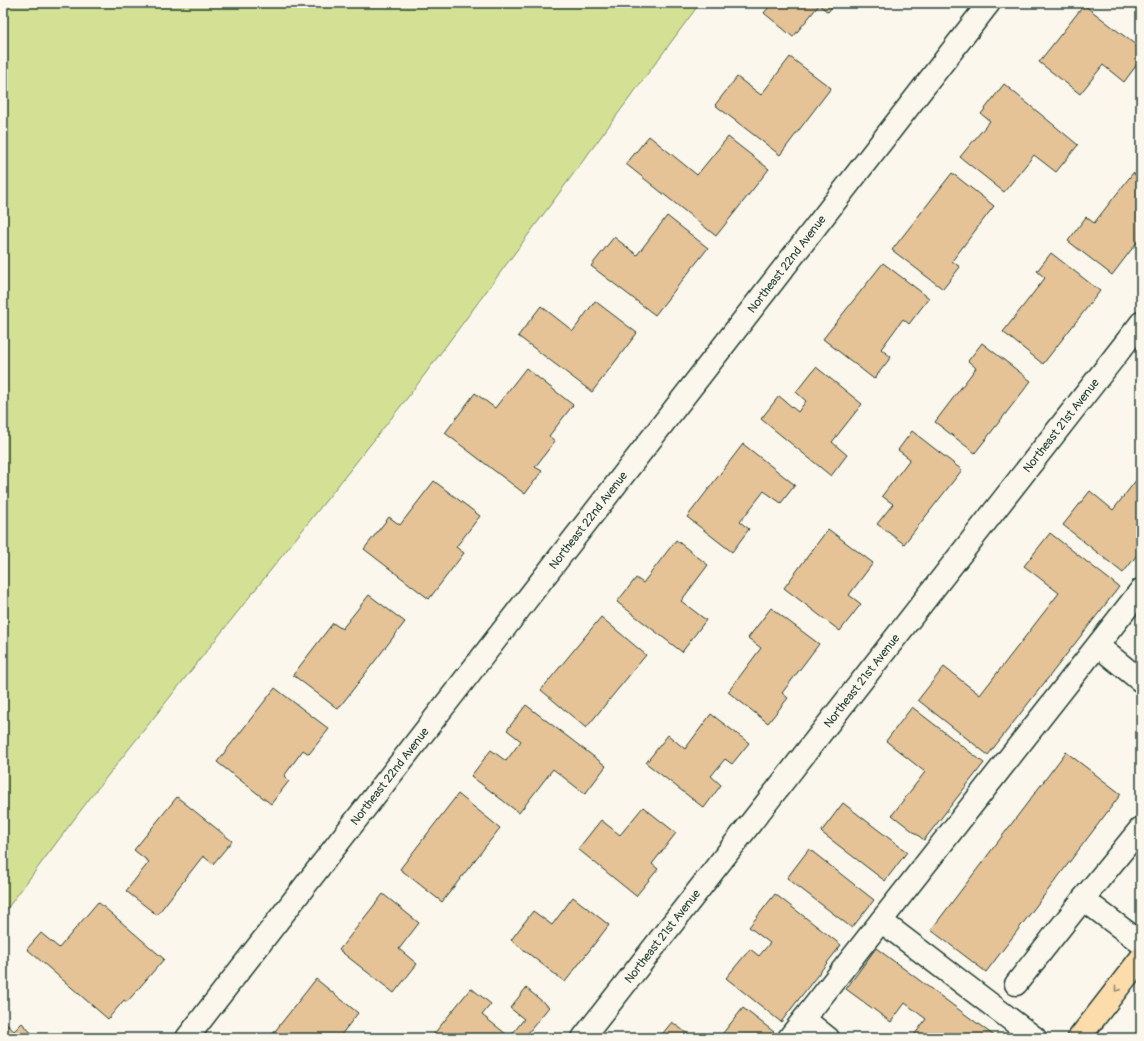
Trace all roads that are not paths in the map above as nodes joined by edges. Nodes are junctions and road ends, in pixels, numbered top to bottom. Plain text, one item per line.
1 (989, 3) edge
2 (1141, 323) edge
3 (1141, 590) edge
4 (1098, 646) junction
5 (1141, 681) edge
6 (1141, 828) edge
7 (1083, 899) junction
8 (881, 921) junction
9 (1141, 943) edge
10 (1141, 958) edge
11 (1016, 984) dead end
12 (804, 1019) junction
13 (191, 1037) edge
14 (583, 1038) edge
15 (789, 1038) edge
16 (828, 1038) edge
17 (1035, 1038) edge
18 (1079, 1038) edge

1 - 13 street, Northeast 22nd Avenue
2 - 14 street, Northeast 21st Avenue
3 - 4 street
4 - 5 street
4 - 8 street
6 - 7 street
7 - 9 street
7 - 11 street
8 - 12 street
8 - 17 street
10 -> 18 main road
12 - 15 street
12 - 16 street

